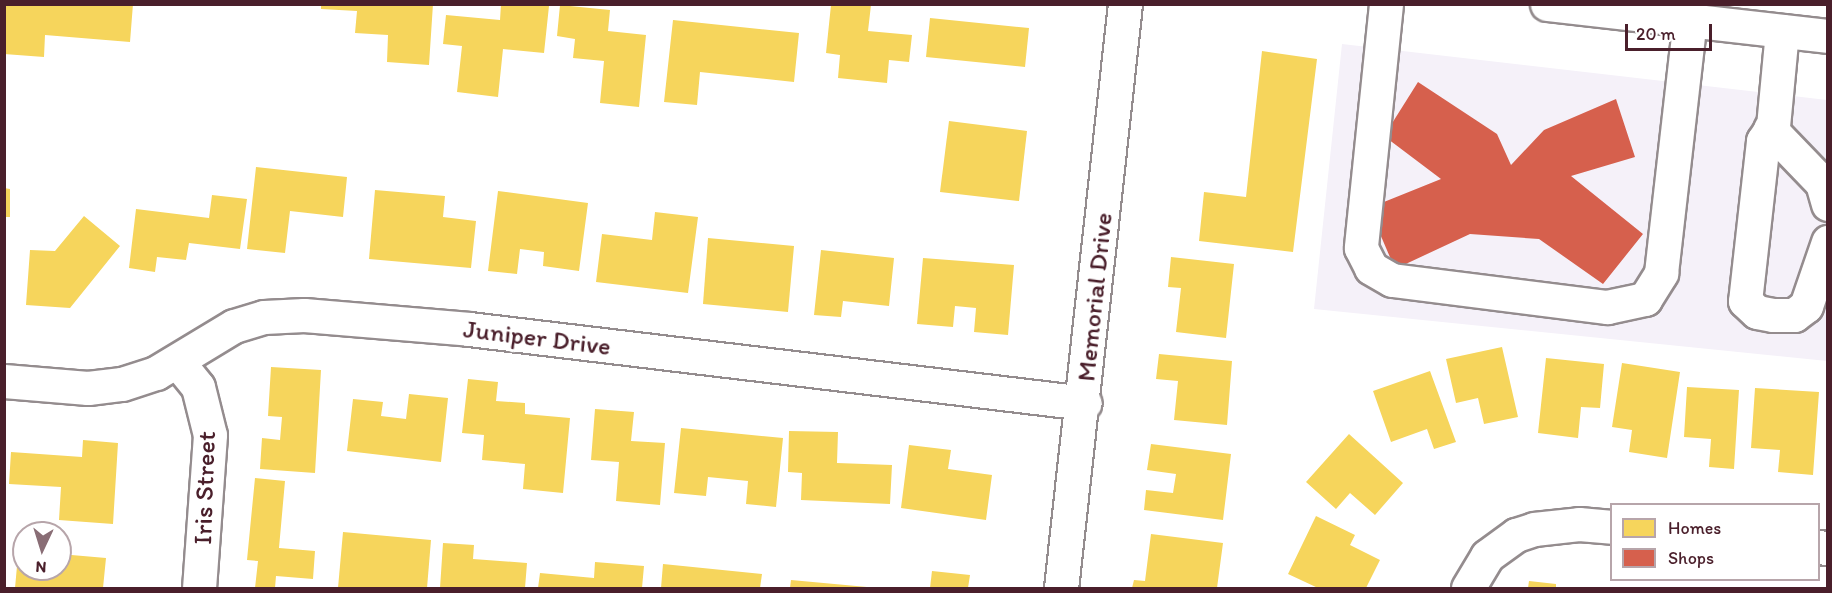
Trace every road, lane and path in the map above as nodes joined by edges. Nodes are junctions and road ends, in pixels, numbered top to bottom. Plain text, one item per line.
1 (1125, 4) edge
2 (1386, 4) edge
3 (1547, 4) edge
4 (1601, 8) edge
5 (1690, 21) junction
6 (1782, 31) junction
7 (1827, 36) edge
8 (1770, 129) junction
9 (1827, 204) edge
10 (1827, 242) edge
11 (177, 361) junction
12 (4, 381) edge
13 (1084, 403) junction
14 (1610, 527) edge
15 (199, 588) edge
16 (1061, 588) edge
17 (1468, 588) edge

1 - 13 street, Memorial Drive
2 - 5 street
3 - 4 street
4 - 5 street
5 - 6 street
6 - 7 street
6 - 8 street
8 - 9 street
8 - 10 street
11 - 12 street, Juniper Drive
11 - 13 street, Juniper Drive
11 - 15 street, Iris Street
13 - 16 street, Memorial Drive
14 - 17 street

